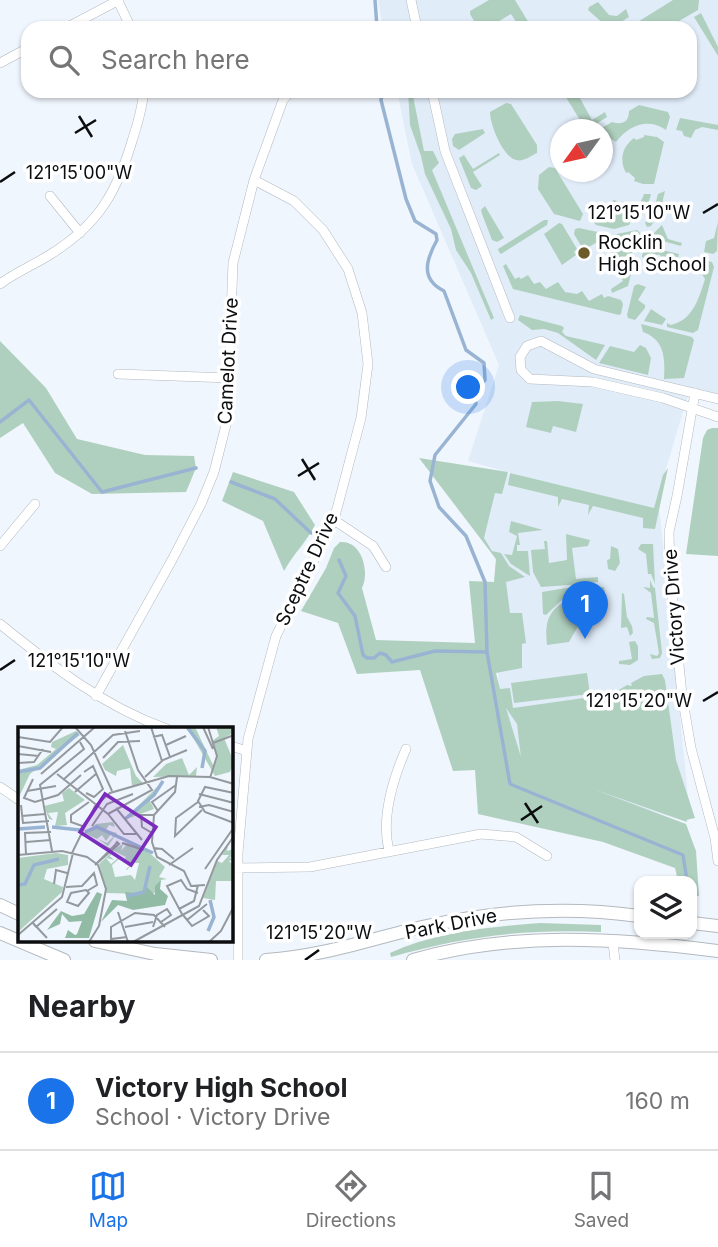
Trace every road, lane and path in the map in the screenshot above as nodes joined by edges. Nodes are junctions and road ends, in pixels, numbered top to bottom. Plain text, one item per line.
1 (118, 0) edge
2 (411, 0) edge
3 (79, 21) edge
4 (128, 21) edge
5 (416, 21) edge
6 (21, 52) edge
7 (0, 64) edge
8 (143, 98) edge
9 (285, 98) edge
10 (434, 98) edge
11 (254, 180) junction
12 (51, 196) dead end
13 (80, 233) junction
14 (0, 284) edge
15 (510, 318) dead end
16 (118, 374) dead end
17 (230, 378) junction
18 (695, 393) junction
19 (718, 399) edge
20 (691, 408) junction
21 (718, 417) edge
22 (34, 504) dead end
23 (334, 520) junction
24 (0, 546) edge
25 (386, 567) dead end
26 (0, 624) edge
27 (96, 696) junction
28 (161, 727) edge
29 (233, 747) edge
30 (406, 750) dead end
31 (247, 751) junction
32 (0, 787) edge
33 (18, 799) edge
34 (390, 851) junction
35 (547, 856) dead end
36 (718, 861) edge
37 (235, 868) edge
38 (0, 905) edge
39 (18, 914) edge
40 (634, 915) edge
41 (697, 924) edge
42 (718, 926) edge
43 (0, 933) edge
44 (18, 941) edge
45 (21, 942) edge
46 (100, 942) edge
47 (612, 943) junction
48 (718, 951) edge
49 (64, 960) edge
50 (211, 960) edge
51 (238, 960) edge
52 (266, 960) edge
53 (413, 960) edge
54 (615, 960) edge

1 - 3 street
1 - 4 street
2 - 5 street
6 - 7 street
8 - 13 street
9 - 11 street, Camelot Drive
10 - 15 street
11 - 17 street, Camelot Drive
11 - 23 street, Sceptre Drive
12 - 13 street
13 - 14 street
16 - 17 street
17 - 27 street, Camelot Drive
18 - 19 street
18 - 20 street, Victory Drive
18 - 20 street
20 - 21 street
20 - 36 street, Victory Drive
22 - 24 street
23 - 25 street
23 - 31 street, Sceptre Drive
26 - 27 street
27 - 28 street
29 - 31 street
30 - 34 street
31 - 37 street, Sceptre Drive
32 - 33 street
34 - 35 street
34 - 37 street
37 - 51 street, Sceptre Drive
38 - 39 street
40 - 52 street, Park Drive
41 - 42 street
43 - 44 street
45 - 49 street
46 - 50 street
47 - 48 street, Park Drive
47 - 53 street, Park Drive
47 - 54 street

